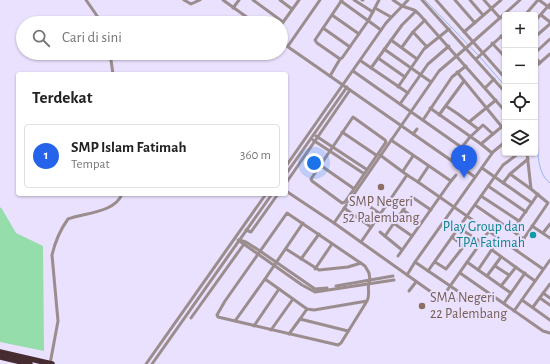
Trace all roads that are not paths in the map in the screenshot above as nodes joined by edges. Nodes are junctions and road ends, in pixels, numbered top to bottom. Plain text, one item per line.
1 (86, 0) edge
2 (184, 0) edge
3 (200, 0) edge
4 (223, 0) edge
5 (239, 0) edge
6 (253, 0) edge
7 (280, 0) edge
8 (299, 0) edge
9 (320, 0) edge
10 (354, 0) edge
11 (379, 0) edge
12 (393, 0) edge
13 (408, 0) edge
14 (422, 0) edge
15 (436, 0) edge
16 (454, 0) edge
17 (470, 0) edge
18 (484, 0) edge
19 (501, 0) edge
20 (520, 0) edge
21 (539, 0) edge
22 (342, 1) edge
23 (258, 2) edge
24 (402, 6) junction
25 (549, 6) edge
26 (233, 8) junction
27 (375, 8) junction
28 (491, 8) junction
29 (292, 9) junction
30 (416, 11) junction
31 (373, 12) junction
32 (508, 12) edge
33 (528, 12) edge
34 (332, 15) junction
35 (483, 15) junction
36 (541, 15) junction
37 (97, 16) edge
38 (245, 16) edge
39 (274, 16) edge
40 (287, 16) edge
41 (391, 17) junction
42 (500, 18) joint
43 (538, 18) edge
44 (425, 20) junction
45 (368, 21) junction
46 (475, 23) junction
47 (550, 23) edge
48 (322, 28) junction
49 (449, 29) junction
50 (381, 30) junction
51 (413, 32) junction
52 (464, 32) junction
53 (359, 34) junction
54 (538, 34) edge
55 (500, 36) edge
56 (440, 37) junction
57 (550, 39) edge
58 (391, 40) junction
59 (472, 43) junction
60 (492, 43) junction
61 (288, 46) joint
62 (449, 46) junction
63 (350, 47) junction
64 (402, 47) junction
65 (427, 47) junction
66 (467, 48) junction
67 (384, 49) junction
68 (538, 50) edge
69 (481, 53) junction
70 (502, 54) edge
71 (550, 54) edge
72 (457, 56) junction
73 (378, 58) junction
74 (476, 58) junction
75 (340, 59) junction
76 (417, 59) junction
77 (111, 60) edge
78 (361, 61) junction
79 (538, 61) edge
80 (540, 63) joint
81 (466, 66) junction
82 (371, 68) junction
83 (411, 68) junction
84 (113, 72) edge
85 (353, 72) junction
86 (457, 72) junction
87 (420, 74) junction
88 (502, 75) edge
89 (330, 76) junction
90 (405, 77) junction
91 (494, 79) junction
92 (464, 81) junction
93 (431, 82) junction
94 (345, 86) junction
95 (398, 87) junction
96 (485, 88) junction
97 (502, 88) edge
98 (350, 90) junction
99 (408, 93) junction
100 (496, 100) junction
101 (400, 104) junction
102 (446, 106) junction
103 (502, 107) edge
104 (430, 108) junction
105 (486, 108) junction
106 (411, 112) junction
107 (439, 115) junction
108 (423, 120) junction
109 (469, 122) junction
110 (502, 123) edge
111 (402, 126) junction
112 (502, 127) edge
113 (417, 129) dead end
114 (478, 129) junction
115 (342, 132) junction
116 (309, 133) junction
117 (413, 134) junction
118 (493, 134) junction
119 (307, 136) junction
120 (315, 136) junction
121 (470, 137) junction
122 (312, 140) junction
123 (390, 140) junction
124 (481, 144) junction
125 (502, 145) edge
126 (332, 147) junction
127 (462, 147) junction
128 (330, 150) junction
129 (492, 153) junction
130 (380, 155) junction
131 (376, 156) junction
132 (413, 156) junction
133 (515, 156) edge
134 (528, 158) joint
135 (288, 163) edge
136 (320, 165) junction
137 (428, 167) junction
138 (461, 168) junction
139 (482, 168) junction
140 (366, 170) junction
141 (288, 171) edge
142 (403, 171) junction
143 (363, 173) junction
144 (510, 174) junction
145 (407, 175) junction
146 (456, 175) dead end
147 (475, 177) junction
148 (494, 177) junction
149 (288, 180) edge
150 (451, 181) junction
151 (418, 182) junction
152 (504, 183) junction
153 (488, 186) junction
154 (353, 188) junction
155 (531, 189) junction
156 (288, 192) edge
157 (538, 194) junction
158 (353, 195) junction
159 (121, 196) edge
160 (265, 196) edge
161 (271, 196) edge
162 (277, 196) edge
163 (481, 196) junction
164 (440, 197) junction
165 (532, 203) junction
166 (475, 205) junction
167 (454, 207) junction
168 (344, 208) junction
169 (403, 210) junction
170 (431, 210) junction
171 (526, 212) junction
172 (380, 215) junction
173 (467, 216) junction
174 (519, 221) junction
175 (303, 223) junction
176 (334, 223) junction
177 (421, 223) junction
178 (393, 224) junction
179 (550, 224) edge
180 (532, 226) junction
181 (371, 227) junction
182 (459, 228) junction
183 (246, 230) junction
184 (489, 231) junction
185 (512, 231) junction
186 (380, 232) dead end
187 (543, 233) junction
188 (319, 234) junction
189 (385, 236) junction
190 (412, 236) junction
191 (452, 237) junction
192 (235, 238) junction
193 (550, 238) edge
194 (499, 239) junction
195 (524, 239) junction
196 (239, 240) junction
197 (361, 242) junction
198 (481, 242) junction
199 (244, 244) junction
200 (332, 244) junction
201 (286, 249) junction
202 (402, 250) junction
203 (492, 250) junction
204 (516, 250) junction
205 (259, 253) junction
206 (398, 256) dead end
207 (501, 257) junction
208 (301, 259) junction
209 (550, 260) edge
210 (414, 262) junction
211 (435, 262) junction
212 (467, 262) junction
213 (275, 263) junction
214 (361, 263) junction
215 (495, 266) junction
216 (516, 267) junction
217 (315, 269) junction
218 (543, 269) junction
219 (478, 270) junction
220 (212, 271) junction
221 (428, 271) junction
222 (460, 273) junction
223 (525, 273) junction
224 (215, 274) junction
225 (407, 275) junction
226 (487, 276) junction
227 (509, 276) junction
228 (220, 277) junction
229 (394, 278) dead end
230 (265, 279) junction
231 (369, 281) junction
232 (535, 281) junction
233 (416, 282) junction
234 (550, 284) edge
235 (451, 286) junction
236 (501, 286) junction
237 (279, 290) junction
238 (409, 292) dead end
239 (511, 293) junction
240 (543, 293) junction
241 (540, 298) junction
242 (550, 298) edge
243 (293, 299) junction
244 (197, 300) junction
245 (522, 300) junction
246 (367, 301) junction
247 (455, 302) dead end
248 (202, 303) junction
249 (504, 303) junction
250 (550, 305) edge
251 (533, 307) junction
252 (307, 309) junction
253 (514, 310) junction
254 (191, 318) dead end
255 (300, 319) junction
256 (550, 320) edge
257 (235, 321) junction
258 (254, 326) junction
259 (271, 330) junction
260 (348, 331) junction
261 (550, 333) edge
262 (289, 334) junction
263 (2, 355) edge
264 (30, 364) edge
265 (51, 364) edge
266 (146, 364) edge
267 (152, 364) edge

1 - 37 street
2 - 3 street
4 - 26 street
5 - 26 street
6 - 23 street
7 - 29 street
8 - 29 street
9 - 61 street
10 - 31 street
11 - 27 street
12 - 24 street
13 - 24 street
14 - 49 street
15 - 52 street
16 - 46 street
17 - 35 street
18 - 28 street
19 - 28 street
20 - 32 street
21 - 25 street
21 - 33 street
22 - 34 street
22 - 45 street
23 - 39 street
24 - 30 street
24 - 41 street
25 - 36 street
26 - 38 street
27 - 31 street
27 - 41 street
28 - 35 street
28 - 42 street
29 - 40 street
30 - 44 street
30 - 58 street
31 - 45 street
34 - 48 street
34 - 53 street
35 - 46 street
36 - 43 street
36 - 47 street
41 - 50 street
42 - 59 street
44 - 51 street
44 - 56 street
45 - 50 street
45 - 53 street
46 - 52 street
47 - 54 street
48 - 63 street
48 - 75 street
49 - 56 street
49 - 66 street
50 - 78 street
51 - 64 street
51 - 65 street
52 - 59 street
53 - 63 street
55 - 60 street
56 - 62 street
56 - 65 street
57 - 68 street
58 - 64 street
58 - 67 street
59 - 66 street
59 - 69 street
60 - 69 street
60 - 70 street
61 - 89 street
62 - 72 street
62 - 87 street
63 - 75 street
64 - 76 street
65 - 76 street
66 - 72 street
66 - 74 street
67 - 73 street
67 - 83 street
69 - 74 street
69 - 88 street
71 - 80 street
72 - 81 street
72 - 93 street
73 - 82 street
73 - 90 street
74 - 91 street
75 - 89 street
76 - 83 street
77 - 84 street
78 - 82 street
78 - 85 street
79 - 80 street
81 - 86 street
81 - 96 street
82 - 95 street
83 - 87 street
83 - 90 street
85 - 94 street
85 - 101 street
86 - 92 street
86 - 104 street
87 - 93 street
87 - 99 street
89 - 94 street
90 - 95 street
91 - 96 street
91 - 97 street
92 - 102 street
92 - 105 street
93 - 106 street
94 - 98 street
94 - 116 street
94 - 120 street
95 - 99 street
96 - 100 street
98 - 111 street
98 - 120 street
99 - 101 street
100 - 103 street
100 - 105 street
101 - 106 street
102 - 107 street
102 - 109 street
104 - 107 street
104 - 108 street
105 - 109 street
105 - 110 street
106 - 108 street
106 - 111 street
107 - 121 street
108 - 127 street
109 - 114 street
111 - 117 street
111 - 123 street
112 - 118 street
113 - 117 street
114 - 118 street
114 - 121 street
115 - 126 street
115 - 131 street
115 - 131 street
116 - 119 street
116 - 120 street
117 - 138 street
118 - 124 street
119 - 122 street
119 - 135 street
120 - 122 street
120 - 126 street
121 - 124 street
121 - 127 street
122 - 128 street
122 - 141 street
122 - 149 street
123 - 130 street
123 - 132 street
124 - 129 street
125 - 129 street
126 - 128 street
126 - 140 street
127 - 138 street
128 - 136 street
128 - 143 street
129 - 139 street
130 - 142 street
130 - 158 street
131 - 140 street
132 - 137 street
132 - 142 street
133 - 148 street
134 - 144 street
134 - 155 street
136 - 154 street
136 - 154 street
137 - 150 street
137 - 151 street
138 - 147 street
139 - 147 street
139 - 148 street
140 - 143 street
142 - 145 street
143 - 154 street
144 - 152 street
144 - 155 street
145 - 151 street
145 - 172 street
146 - 150 street
147 - 167 street
148 - 152 street
148 - 153 street
150 - 164 street
151 - 164 street
152 - 165 street
153 - 163 street
153 - 171 street
155 - 157 street
156 - 176 street
157 - 165 street
157 - 180 street
158 - 168 street
158 - 172 street
159 - 265 street
160 - 192 street
161 - 183 street
162 - 183 street
163 - 166 street
163 - 174 street
164 - 167 street
164 - 170 street
165 - 171 street
166 - 173 street
166 - 185 street
167 - 173 street
167 - 210 street
168 - 176 street
168 - 181 street
169 - 170 street
169 - 177 street
169 - 178 street
170 - 177 street
171 - 174 street
172 - 178 street
172 - 181 street
173 - 182 street
173 - 184 street
174 - 185 street
175 - 188 street
175 - 201 street
175 - 205 street
176 - 197 street
177 - 190 street
178 - 189 street
178 - 190 street
179 - 187 street
180 - 187 street
180 - 195 street
181 - 197 street
182 - 191 street
182 - 198 street
183 - 196 street
184 - 194 street
184 - 198 street
185 - 195 street
186 - 189 street
187 - 193 street
188 - 200 street
188 - 208 street
189 - 202 street
190 - 202 street
191 - 211 street
191 - 211 street
192 - 196 street
192 - 220 street
194 - 203 street
194 - 204 street
195 - 204 street
196 - 199 street
196 - 205 street
196 - 224 street
197 - 225 street
198 - 212 street
199 - 205 street
199 - 228 street
200 - 214 street
200 - 217 street
201 - 208 street
201 - 213 street
202 - 206 street
203 - 207 street
203 - 219 street
204 - 218 street
205 - 213 street
205 - 257 street
207 - 215 street
207 - 216 street
208 - 217 street
209 - 218 street
210 - 221 street
210 - 225 street
211 - 221 street
212 - 219 street
212 - 222 street
213 - 230 street
213 - 231 street
214 - 217 street
214 - 231 street
215 - 226 street
215 - 227 street
216 - 223 street
216 - 227 street
218 - 232 street
219 - 226 street
220 - 224 street
220 - 266 street
221 - 235 street
222 - 235 street
222 - 249 street
223 - 232 street
223 - 239 street
224 - 228 street
224 - 244 street
225 - 233 street
226 - 236 street
227 - 236 street
228 - 248 street
229 - 231 street
230 - 237 street
230 - 257 street
231 - 246 street
232 - 245 street
233 - 235 street
233 - 238 street
234 - 240 street
235 - 247 street
236 - 239 street
237 - 243 street
237 - 258 street
239 - 249 street
240 - 241 street
240 - 242 street
241 - 250 street
241 - 251 street
243 - 252 street
243 - 259 street
244 - 248 street
244 - 267 street
245 - 251 street
245 - 253 street
246 - 252 street
246 - 260 street
248 - 254 street
249 - 253 street
251 - 256 street
252 - 255 street
253 - 261 street
255 - 260 street
255 - 262 street
257 - 258 street
258 - 259 street
259 - 262 street
260 - 262 street
263 - 264 highway
263 - 265 highway

